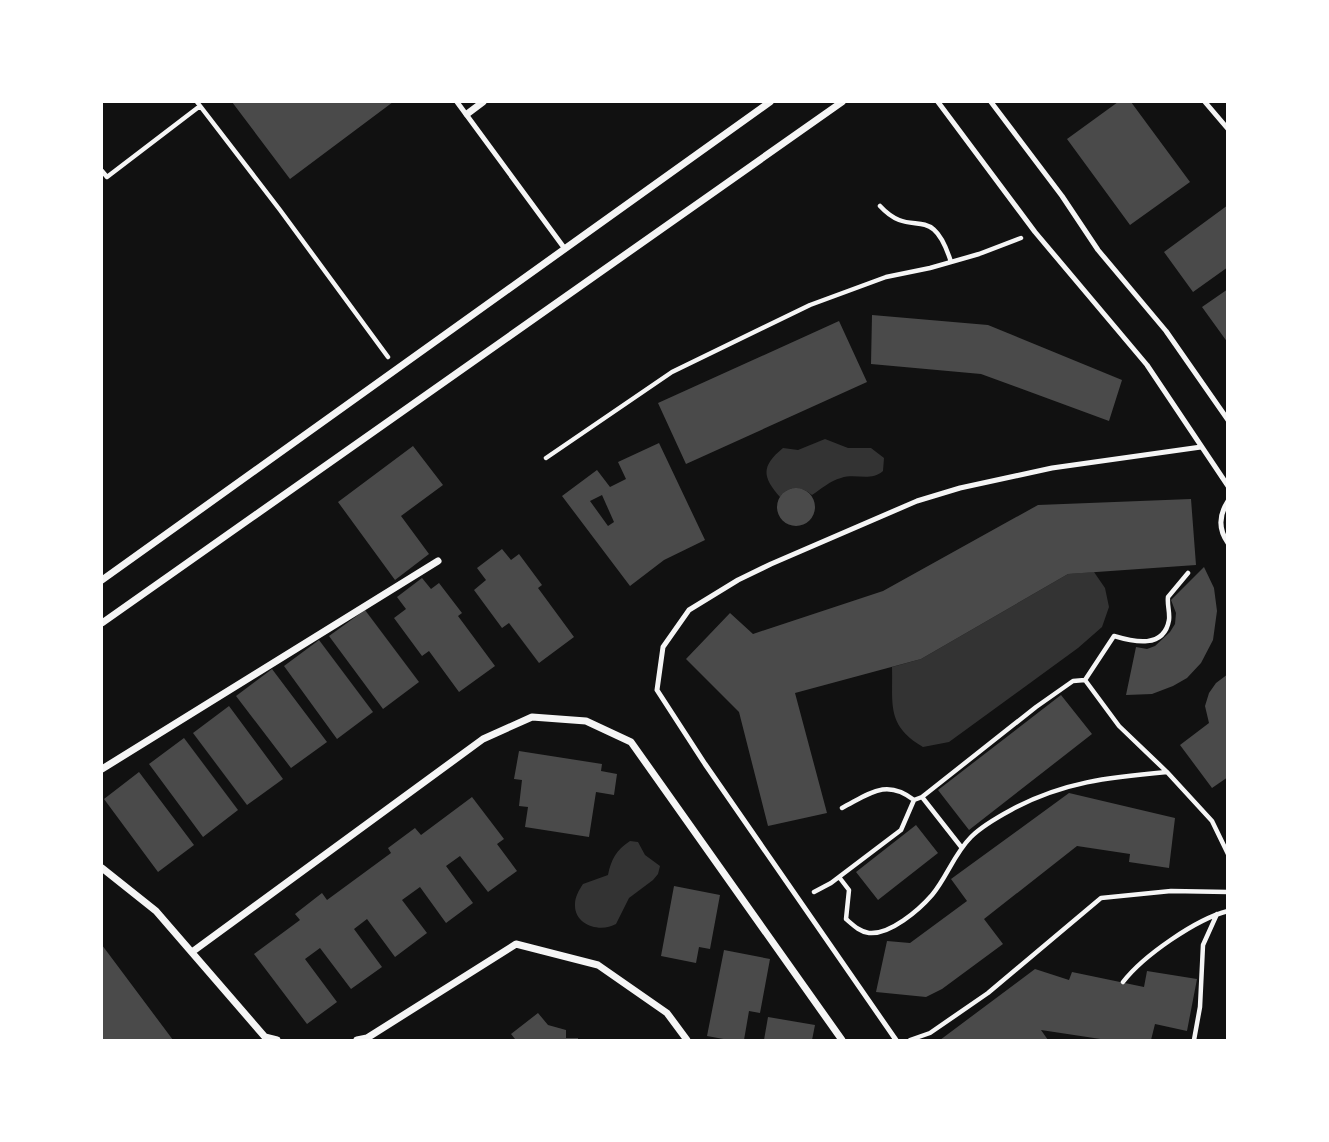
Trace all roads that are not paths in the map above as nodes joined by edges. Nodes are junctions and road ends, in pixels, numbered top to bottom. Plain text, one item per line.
1 (457, 102) edge
2 (484, 102) edge
3 (770, 102) edge
4 (842, 102) edge
5 (938, 102) edge
6 (991, 102) edge
7 (1205, 102) edge
8 (467, 114) junction
9 (1227, 129) edge
10 (565, 248) junction
11 (1227, 420) edge
12 (1201, 447) junction
13 (1227, 486) edge
14 (1227, 501) edge
15 (1227, 543) edge
16 (438, 561) dead end
17 (102, 580) edge
18 (102, 623) edge
19 (102, 769) edge
20 (102, 868) edge
21 (192, 952) junction
22 (277, 1041) edge
23 (357, 1041) edge
24 (687, 1041) edge
25 (842, 1041) edge
26 (896, 1041) edge

1 - 8 lane
2 - 8 street
3 - 10 street
4 - 18 street
5 - 12 lane
6 - 11 lane
7 - 9 lane
8 - 10 lane
10 - 17 street
12 - 13 lane
12 - 26 lane
14 - 15 lane
16 - 19 street
20 - 21 street
21 - 22 street
21 - 25 street
23 - 24 street

